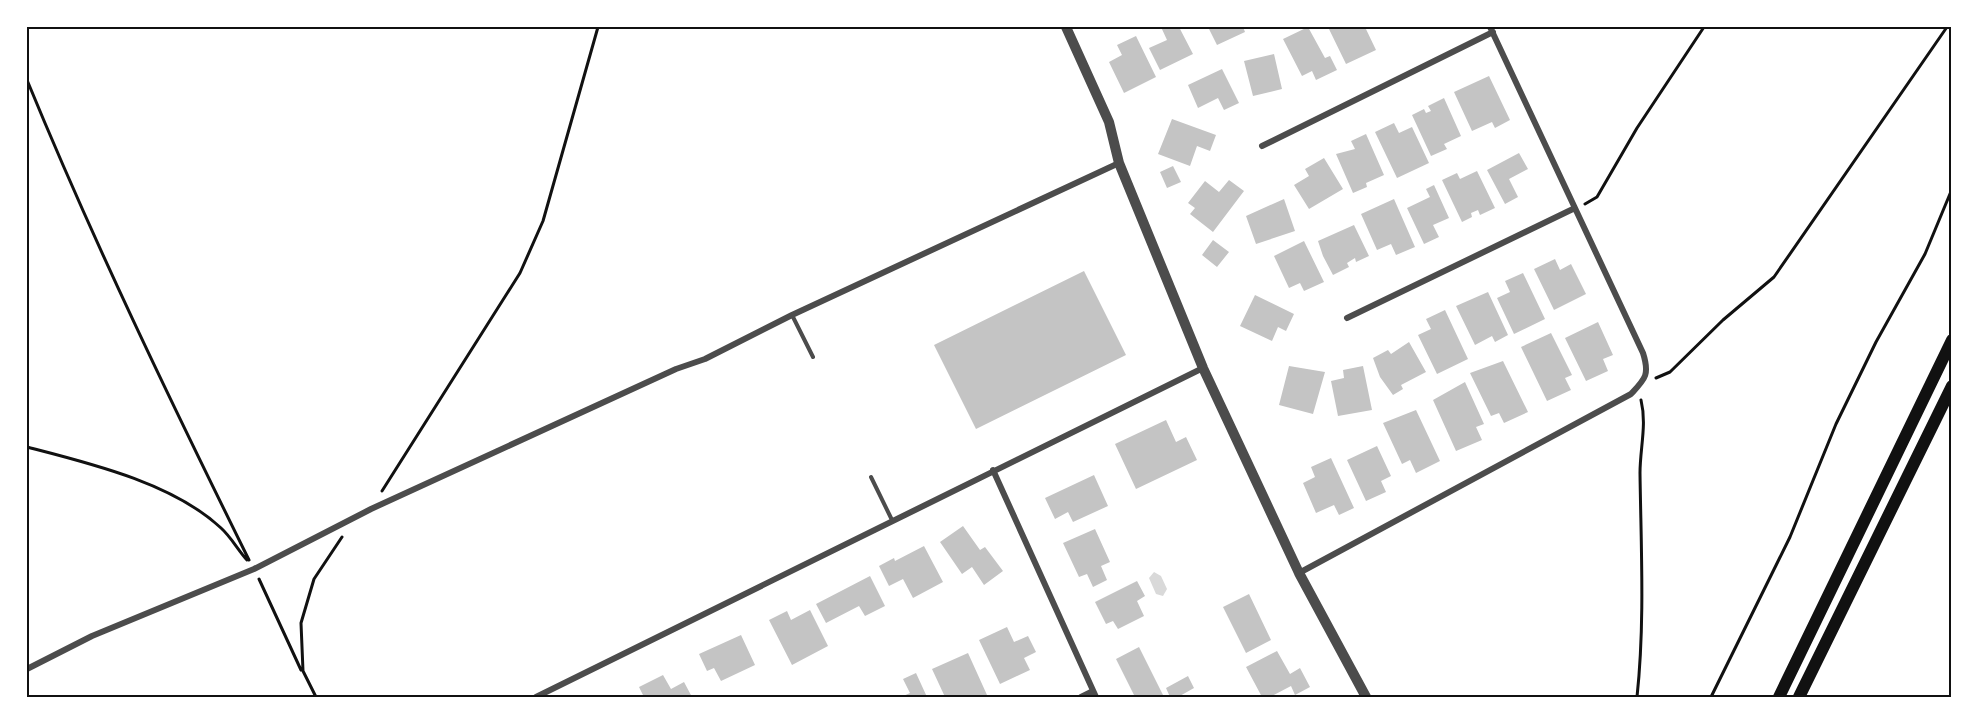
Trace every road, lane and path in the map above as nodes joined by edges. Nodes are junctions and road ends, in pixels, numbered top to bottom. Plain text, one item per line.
1 (598, 27) edge
2 (1704, 27) edge
3 (1947, 27) edge
4 (1069, 28) edge
5 (1492, 29) edge
6 (27, 80) edge
7 (1262, 146) dead end
8 (1119, 164) junction
9 (1952, 189) edge
10 (1575, 208) junction
11 (792, 315) junction
12 (1347, 318) dead end
13 (1952, 340) edge
14 (813, 357) dead end
15 (1203, 368) junction
16 (1952, 386) edge
17 (1638, 387) junction
18 (27, 447) edge
19 (993, 470) junction
20 (871, 477) dead end
21 (377, 499) dead end
22 (892, 520) junction
23 (348, 531) dead end
24 (254, 569) junction
25 (1299, 573) junction
26 (27, 669) edge
27 (301, 670) dead end
28 (1094, 694) edge
29 (316, 697) edge
30 (536, 697) edge
31 (1081, 697) edge
32 (1366, 697) edge
33 (1637, 697) edge
34 (1710, 697) edge
35 (1779, 697) edge
36 (1799, 697) edge

1 - 21 path
2 - 10 path
3 - 17 path
4 - 8 street
5 - 7 street
5 - 10 street
6 - 24 path
8 - 11 street
8 - 15 street
9 - 34 path
10 - 12 street
10 - 17 street
11 - 14 lane
11 - 24 street
13 - 35 main road
15 - 19 street
15 - 25 street
16 - 36 main road
17 - 25 street
17 - 33 path
18 - 24 path
19 - 22 street
19 - 28 street
20 - 22 lane
22 - 30 street
23 - 29 path
24 - 26 street
24 - 27 path
25 - 32 street
28 - 31 street

